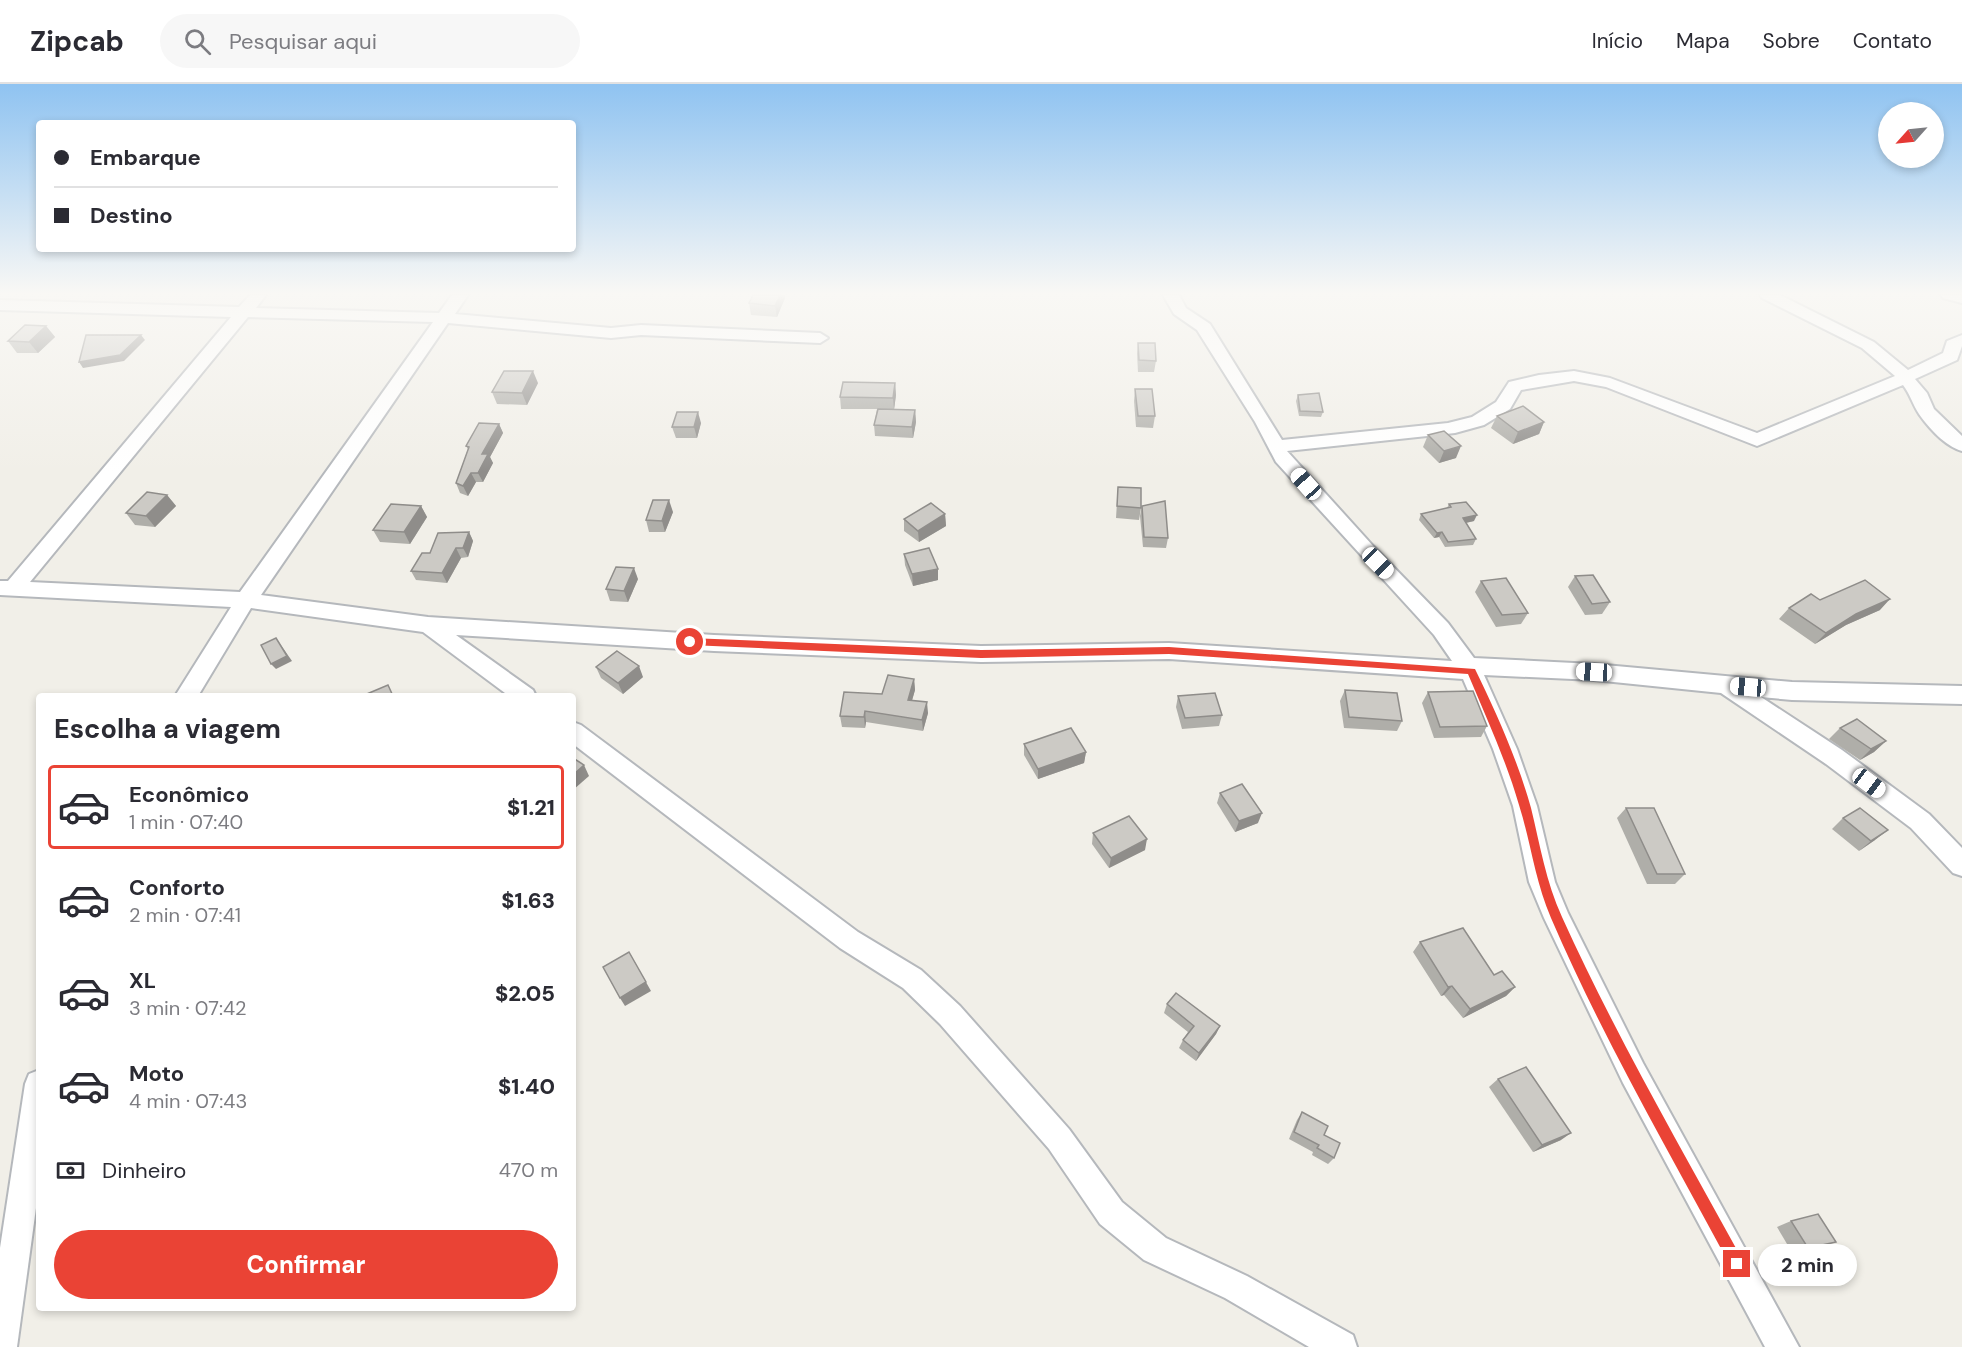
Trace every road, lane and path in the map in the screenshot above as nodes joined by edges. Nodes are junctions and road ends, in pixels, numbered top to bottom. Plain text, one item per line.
1 (208, 354) edge
2 (421, 354) edge
3 (1219, 354) edge
4 (1878, 354) edge
5 (1951, 354) edge
6 (1904, 376) junction
7 (1962, 445) edge
8 (1276, 446) junction
9 (6, 589) edge
10 (246, 600) junction
11 (428, 625) junction
12 (1469, 669) junction
13 (1727, 685) junction
14 (188, 693) edge
15 (521, 693) edge
16 (1962, 695) edge
17 (576, 732) edge
18 (1962, 865) edge
19 (36, 1101) edge
20 (1, 1347) edge
21 (1341, 1347) edge
22 (1783, 1347) edge

1 - 9 street
2 - 10 street
3 - 8 street
4 - 6 street
5 - 6 street
6 - 7 street
6 - 8 street
8 - 12 street
9 - 10 street
10 - 11 street
10 - 14 street
11 - 12 street
11 - 15 street
12 - 13 street
12 - 22 street
13 - 16 street
13 - 18 street
17 - 21 street
19 - 20 street

